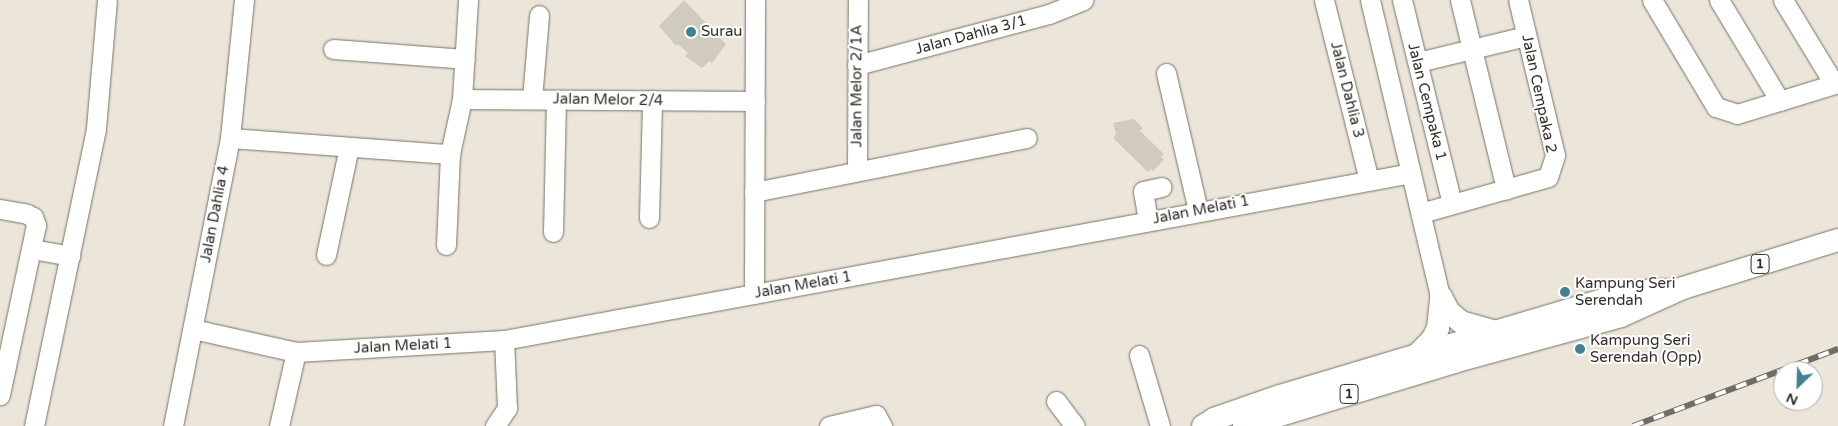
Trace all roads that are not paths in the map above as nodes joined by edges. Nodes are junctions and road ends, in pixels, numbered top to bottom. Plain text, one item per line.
1 (107, 0) edge
2 (244, 0) edge
3 (468, 0) edge
4 (755, 0) edge
5 (858, 0) edge
6 (1083, 0) edge
7 (1324, 0) edge
8 (1370, 0) edge
9 (1402, 0) edge
10 (1460, 0) edge
11 (1518, 0) edge
12 (1652, 0) edge
13 (1719, 0) edge
14 (1783, 0) edge
15 (539, 14) dead end
16 (1526, 36) junction
17 (333, 49) dead end
18 (1472, 49) junction
19 (465, 59) junction
20 (1418, 62) junction
21 (857, 64) junction
22 (1166, 74) dead end
23 (1836, 83) edge
24 (462, 99) junction
25 (532, 100) junction
26 (556, 100) junction
27 (652, 100) junction
28 (1780, 101) junction
29 (755, 102) junction
30 (230, 138) junction
31 (1027, 138) dead end
32 (349, 147) junction
33 (450, 154) junction
34 (857, 171) junction
35 (1411, 173) junction
36 (1369, 180) junction
37 (1162, 187) dead end
38 (1506, 189) junction
39 (754, 192) junction
40 (1452, 204) junction
41 (0, 209) edge
42 (1198, 211) junction
43 (1421, 213) junction
44 (649, 218) dead end
45 (1148, 220) junction
46 (553, 232) dead end
47 (1838, 240) edge
48 (446, 245) dead end
49 (32, 249) junction
50 (326, 255) dead end
51 (70, 256) junction
52 (1683, 288) junction
53 (754, 294) junction
54 (1441, 296) junction
55 (193, 329) junction
56 (1495, 332) junction
57 (504, 340) junction
58 (296, 352) junction
59 (1452, 354) junction
60 (1139, 355) dead end
61 (1417, 355) junction
62 (0, 395) edge
63 (1056, 401) dead end
64 (1072, 425) edge
65 (34, 426) edge
66 (173, 426) edge
67 (279, 426) edge
68 (495, 426) edge
69 (829, 426) edge
70 (882, 426) edge
71 (1160, 426) edge
72 (1203, 426) edge
73 (1244, 426) edge

1 - 51 street
2 - 30 street, Jalan Dahlia 4
3 - 19 street
4 - 29 street
5 - 21 street, Jalan Melor 2/1A
6 - 21 street, Jalan Dahlia 3/1
7 - 36 street, Jalan Dahlia 3
8 - 35 street
9 - 20 street, Jalan Cempaka 1
10 - 18 street
11 - 16 street, Jalan Cempaka 2
12 - 28 street
13 - 28 street
14 - 23 street
15 - 25 street
16 - 18 street
16 - 38 street, Jalan Cempaka 2
17 - 19 street
18 - 20 street
18 - 38 street
19 - 24 street
20 - 40 street, Jalan Cempaka 1
21 - 34 street, Jalan Melor 2/1A
22 - 42 street
23 - 28 street
24 - 25 street, Jalan Melor 2/4
24 - 33 street
25 - 26 street, Jalan Melor 2/4
26 - 27 street, Jalan Melor 2/4
26 - 46 street
27 - 29 street, Jalan Melor 2/4
27 - 44 street
29 - 39 street
30 - 32 street
30 - 55 street, Jalan Dahlia 4
31 - 34 street
32 - 33 street
32 - 50 street
33 - 48 street
34 - 39 street
35 - 36 street, Jalan Melati 1
35 - 43 street
36 - 42 street, Jalan Melati 1
37 - 45 street
38 - 40 street, Jalan Cempaka 2
39 - 53 street
40 - 43 street, Jalan Cempaka 2
41 - 49 street
42 - 45 street, Jalan Melati 1
43 - 54 street
45 - 53 street, Jalan Melati 1
47 - 52 main road, 1
49 - 51 street
49 - 62 street
51 - 65 street
52 - 56 main road, 1
52 - 59 main road, 1
53 - 57 street, Jalan Melati 1
54 - 56 main road
54 - 59 street
54 - 61 main road
55 - 58 street, Jalan Melati 1
55 - 66 street, Jalan Dahlia 4
56 - 59 main road, 1
57 - 58 street, Jalan Melati 1
57 - 68 street
58 - 67 street
59 - 61 main road, 1
59 - 73 main road, 1
60 - 71 street
61 - 72 main road, 1
63 - 64 street
69 - 70 street

